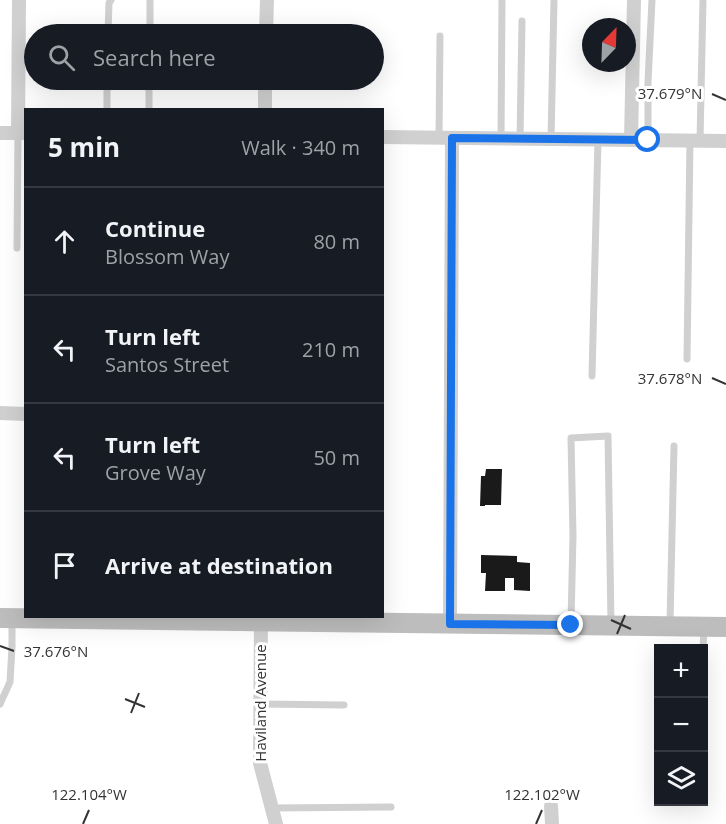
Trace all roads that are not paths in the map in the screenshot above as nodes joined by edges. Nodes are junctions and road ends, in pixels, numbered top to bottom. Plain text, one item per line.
1 (19, 0) edge
2 (111, 0) edge
3 (150, 0) edge
4 (267, 0) edge
5 (502, 0) edge
6 (554, 0) edge
7 (634, 0) edge
8 (652, 0) edge
9 (703, 0) edge
10 (522, 21) dead end
11 (108, 24) edge
12 (150, 24) edge
13 (266, 24) edge
14 (440, 36) dead end
15 (107, 90) edge
16 (149, 90) edge
17 (265, 90) edge
18 (107, 108) edge
19 (149, 108) edge
20 (265, 108) edge
21 (0, 133) edge
22 (22, 133) edge
23 (384, 137) edge
24 (446, 138) junction
25 (501, 138) junction
26 (520, 138) junction
27 (551, 139) junction
28 (598, 140) junction
29 (631, 140) junction
30 (648, 140) junction
31 (695, 141) junction
32 (726, 141) edge
33 (17, 248) dead end
34 (687, 359) dead end
35 (592, 376) dead end
36 (0, 413) edge
37 (24, 414) edge
38 (674, 446) dead end
39 (37, 618) edge
40 (124, 618) edge
41 (261, 618) edge
42 (6, 619) edge
43 (450, 624) junction
44 (571, 625) junction
45 (611, 625) junction
46 (670, 626) junction
47 (704, 626) junction
48 (726, 627) edge
49 (703, 644) edge
50 (0, 704) edge
51 (260, 705) junction
52 (344, 705) dead end
53 (551, 806) dead end
54 (391, 807) dead end
55 (272, 808) junction
56 (276, 824) edge
57 (552, 824) edge

1 - 22 street
2 - 11 lane
3 - 12 lane
4 - 13 street
5 - 25 lane
6 - 27 lane
7 - 29 street
8 - 30 lane
9 - 31 lane
10 - 26 lane
14 - 24 lane
15 - 18 lane
16 - 19 lane
17 - 20 street
21 - 22 street
22 - 33 lane
23 - 24 street
24 - 25 street
24 - 43 street
25 - 26 street
26 - 27 street
27 - 28 street
28 - 29 street
28 - 35 lane
29 - 30 street
30 - 31 street
31 - 32 street
31 - 34 lane
36 - 37 street
38 - 46 lane
39 - 40 street
39 - 42 street
40 - 41 street
41 - 43 street
41 - 51 street, Haviland Avenue
42 - 50 lane
43 - 44 street
44 - 45 street
44 - 45 lane
45 - 46 street
46 - 47 street
47 - 48 street
47 - 49 lane
51 - 52 lane
51 - 55 street, Haviland Avenue
53 - 57 street
54 - 55 lane
55 - 56 street, Haviland Avenue

